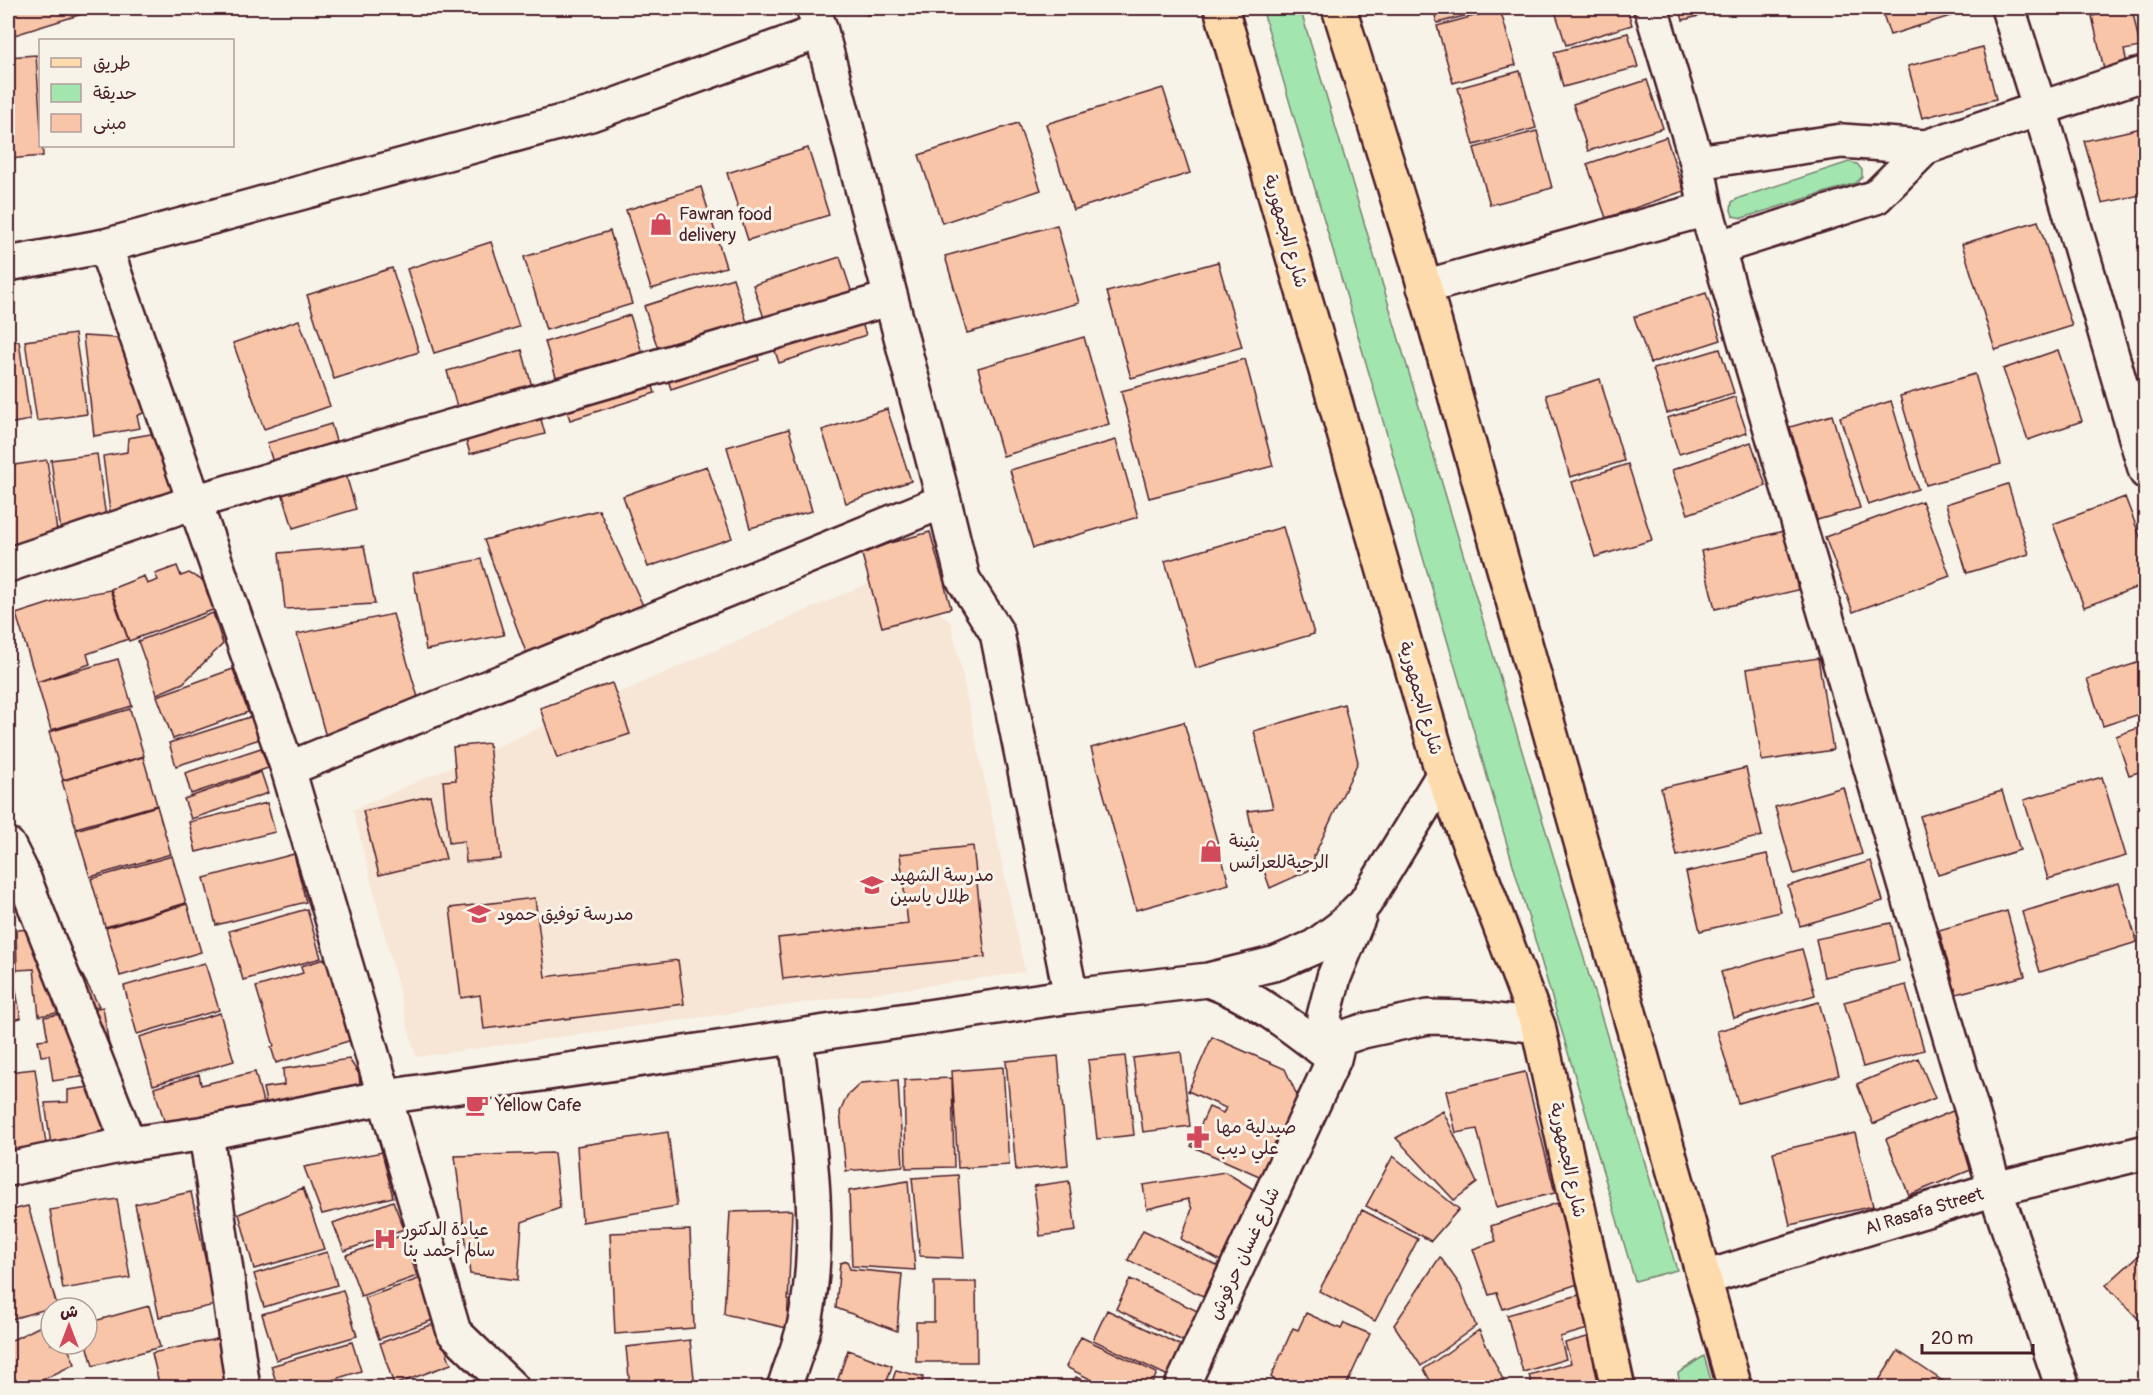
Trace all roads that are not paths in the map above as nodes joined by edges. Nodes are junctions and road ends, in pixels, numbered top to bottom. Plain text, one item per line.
1 (1221, 8) edge
2 (1339, 8) edge
3 (1651, 8) edge
4 (2008, 8) edge
5 (817, 19) edge
6 (2145, 73) edge
7 (2040, 109) junction
8 (1926, 147) junction
9 (1697, 162) junction
10 (1706, 209) junction
11 (105, 246) junction
12 (1717, 248) junction
13 (8, 264) edge
14 (1424, 287) junction
15 (891, 298) junction
16 (2145, 472) edge
17 (944, 501) junction
18 (194, 502) junction
19 (8, 565) edge
20 (288, 769) junction
21 (1443, 775) junction
22 (12, 863) edge
23 (1365, 903) junction
24 (1208, 980) junction
25 (1071, 996) junction
26 (1538, 1026) junction
27 (796, 1038) junction
28 (1334, 1059) junction
29 (385, 1097) junction
30 (206, 1133) junction
31 (129, 1144) junction
32 (2145, 1152) edge
33 (8, 1169) edge
34 (1995, 1189) junction
35 (1705, 1278) junction
36 (243, 1388) edge
37 (512, 1388) edge
38 (784, 1388) edge
39 (1182, 1388) edge
40 (1618, 1388) edge
41 (1735, 1388) edge
42 (2063, 1388) edge

1 - 21 main road, شارع الجمهورية
2 - 14 main road
3 - 9 street
4 - 7 street
5 - 11 street
5 - 15 street
6 - 7 street
7 - 8 street
7 - 16 street
8 - 9 street
8 - 12 street
9 - 10 street
10 - 12 street
10 - 14 street
11 - 13 street
11 - 18 street
12 - 34 street
14 - 35 main road
15 - 17 street
15 - 18 street
17 - 20 street
17 - 25 street
18 - 19 street
18 - 20 street
20 - 29 street
21 - 23 street
21 - 26 main road, شارع الجمهورية
22 - 31 street
23 - 24 street
23 - 28 street
24 - 25 street
24 - 28 street
25 - 27 street
26 - 28 street, شارع غسان حرفوش
26 - 40 main road, شارع الجمهورية
27 - 29 street
27 - 38 street
28 - 39 street, شارع غسان حرفوش
29 - 30 street
29 - 37 street
30 - 31 street
30 - 36 street
31 - 33 street
32 - 34 street, Al Rasafa Street
34 - 35 street, Al Rasafa Street
34 - 42 street
35 - 41 main road

